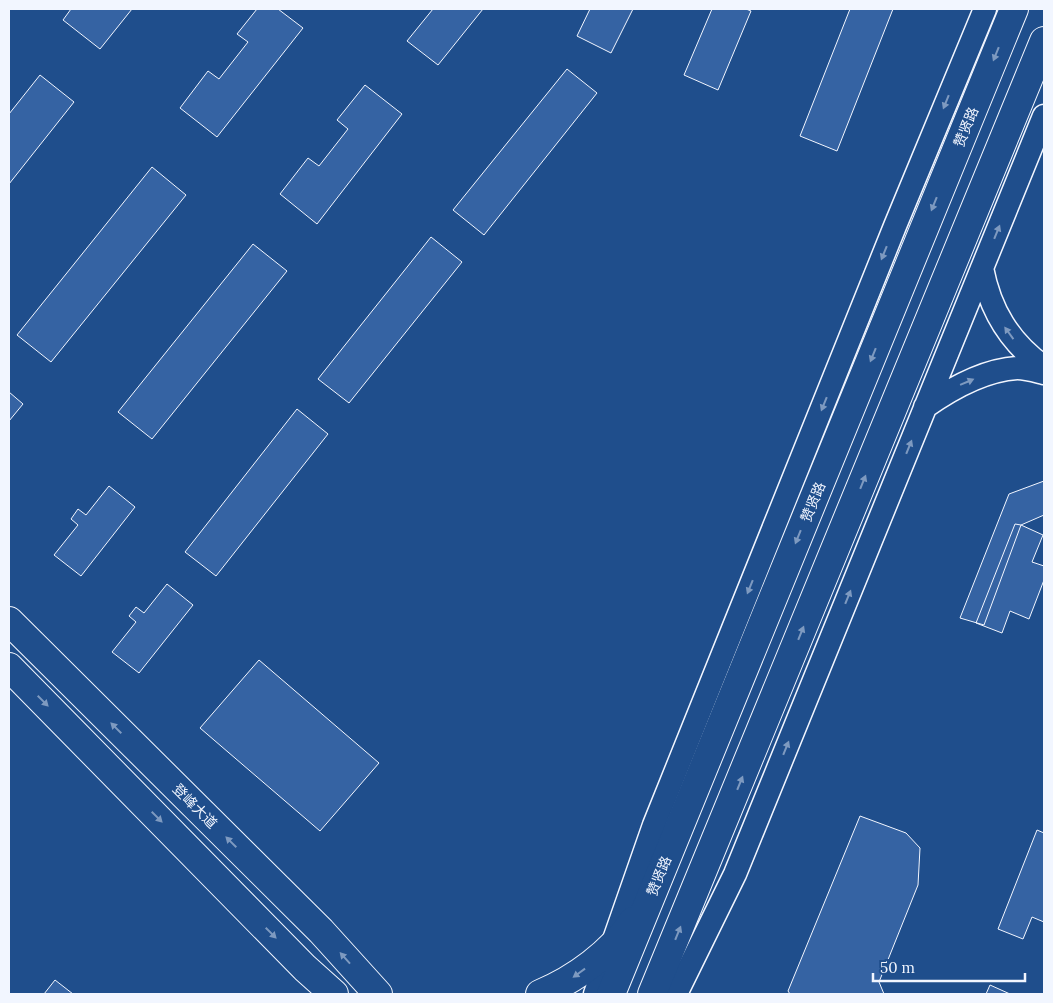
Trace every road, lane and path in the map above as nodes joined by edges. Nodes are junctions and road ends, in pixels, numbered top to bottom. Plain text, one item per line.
1 (984, 9) edge
2 (1014, 9) edge
3 (1044, 41) edge
4 (1044, 116) edge
5 (982, 268) junction
6 (1044, 367) edge
7 (1044, 373) edge
8 (925, 407) junction
9 (9, 621) edge
10 (9, 667) edge
11 (656, 884) junction
12 (614, 944) junction
13 (668, 959) junction
14 (334, 994) edge
15 (378, 994) edge
16 (540, 994) edge
17 (596, 994) edge
18 (611, 994) edge
19 (652, 994) edge
20 (671, 994) edge
21 (676, 994) edge

1 -> 12 street
2 -> 11 main road, 赞贤路
13 -> 3 main road
5 -> 4 street
6 -> 5 street
5 - 8 street
8 -> 7 street
21 -> 8 street
15 -> 9 main road, 登峰大道
10 -> 14 main road
11 - 12 main road
11 - 18 main road, 赞贤路
12 -> 16 main road
12 - 17 street
13 - 19 main road
13 - 20 main road

